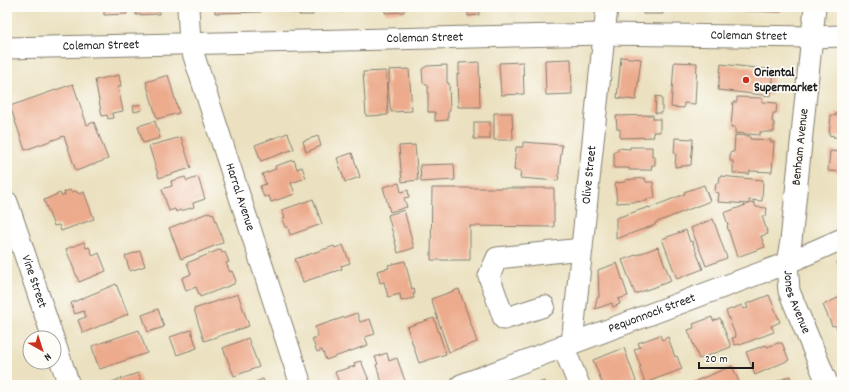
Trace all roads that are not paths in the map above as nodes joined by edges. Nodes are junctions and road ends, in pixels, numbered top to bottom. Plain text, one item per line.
1 (188, 7) edge
2 (607, 7) edge
3 (815, 7) edge
4 (604, 34) junction
5 (842, 36) edge
6 (812, 38) junction
7 (190, 44) junction
8 (7, 48) edge
9 (7, 202) edge
10 (842, 239) edge
11 (582, 249) junction
12 (787, 263) junction
13 (544, 306) dead end
14 (51, 330) edge
15 (568, 344) junction
16 (62, 364) edge
17 (69, 385) edge
18 (302, 385) edge
19 (461, 385) edge
20 (579, 385) edge
21 (828, 385) edge

1 - 7 street, Harral Avenue
2 - 4 street, Olive Street
3 - 6 street, Benham Avenue
4 - 6 street, Coleman Street
4 - 7 street, Coleman Street
4 - 11 street, Olive Street
5 - 6 street, Coleman Street
6 - 12 street, Benham Avenue
7 - 8 street, Coleman Street
7 - 18 street, Harral Avenue
9 - 14 street, Vine Street
10 - 12 street, Pequonnock Street
11 - 13 street
11 - 15 street, Olive Street
12 - 15 street, Pequonnock Street
12 - 21 street, Jones Avenue
15 - 19 street, Pequonnock Street
15 - 20 street
16 - 17 street, Vine Street

